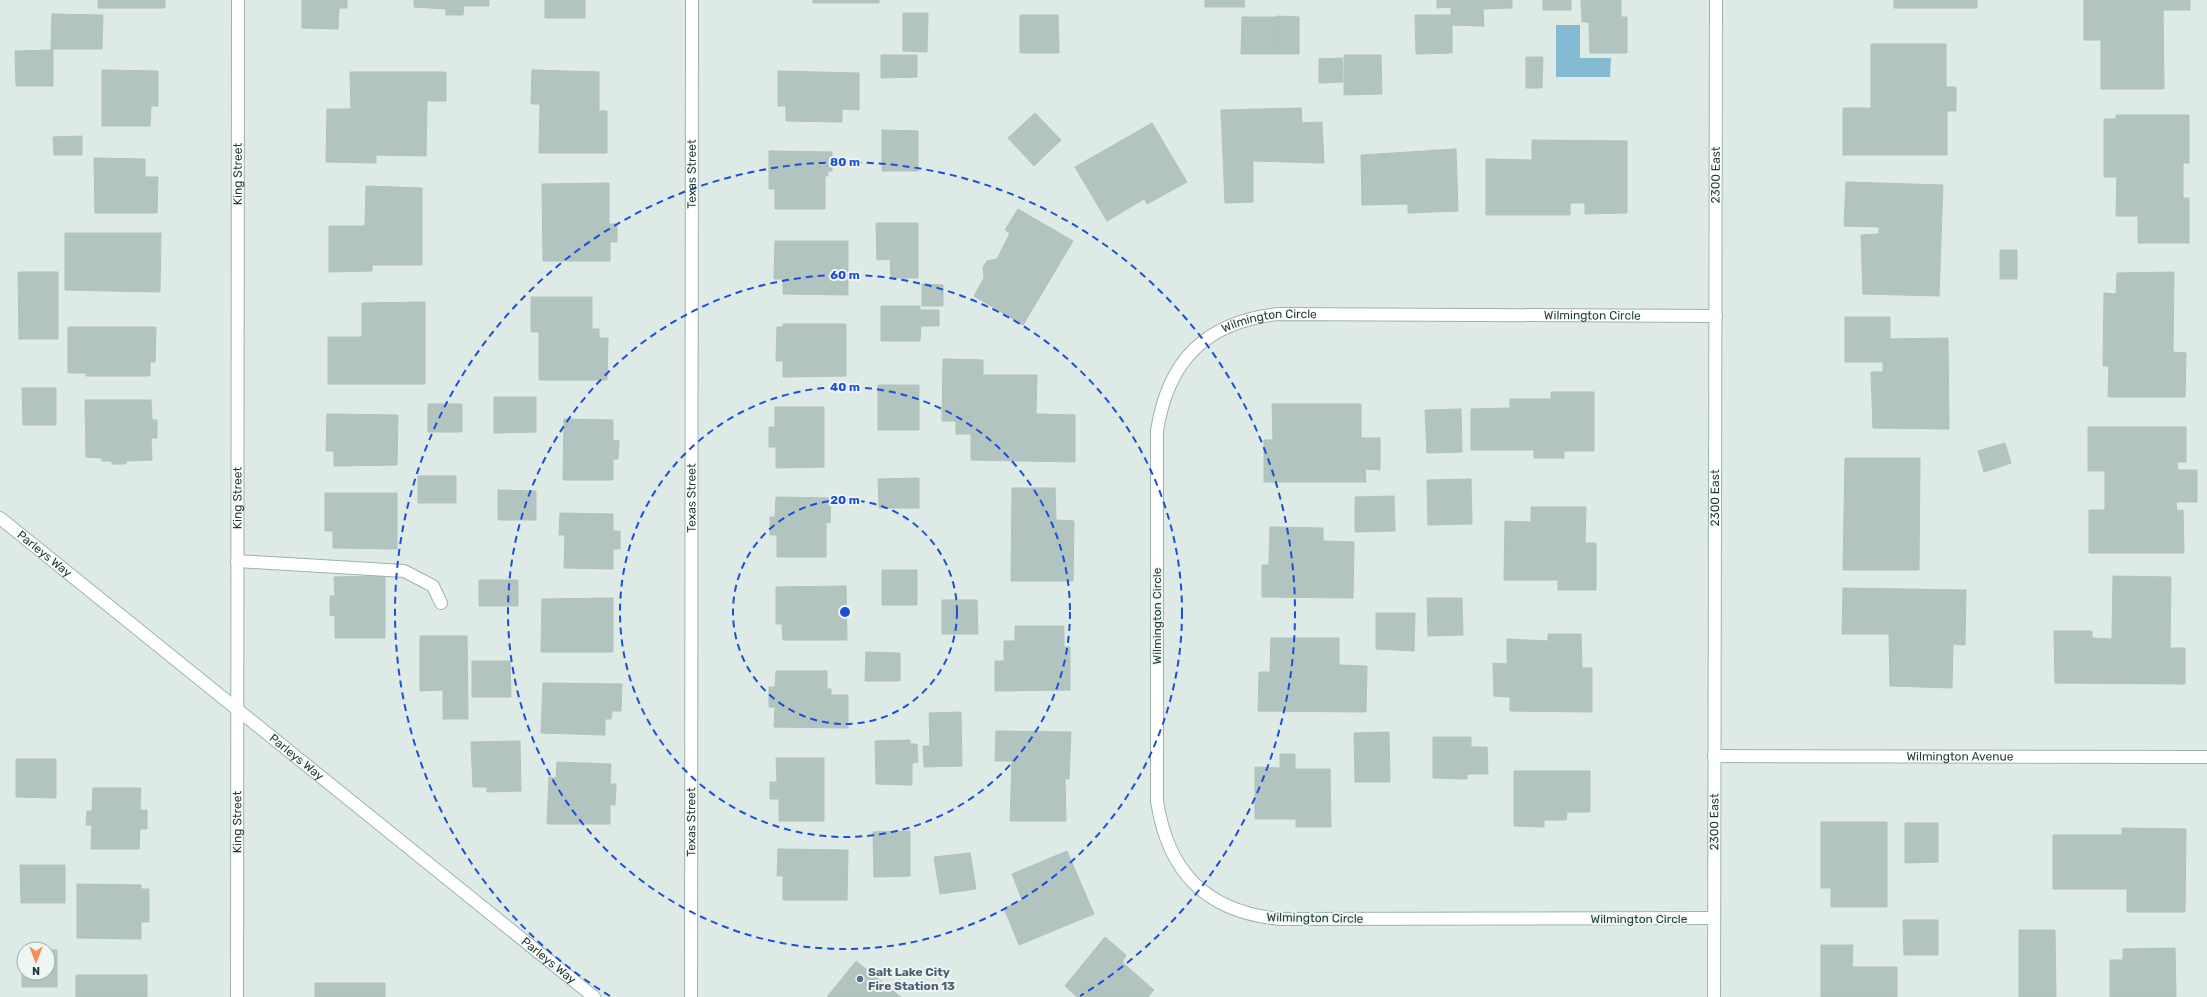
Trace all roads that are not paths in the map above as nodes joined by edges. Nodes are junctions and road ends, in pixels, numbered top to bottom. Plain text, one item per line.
1 (238, 0) edge
2 (692, 0) edge
3 (1716, 0) edge
4 (1716, 316) junction
5 (0, 518) edge
6 (237, 562) junction
7 (441, 603) dead end
8 (237, 710) junction
9 (1714, 756) junction
10 (2207, 757) edge
11 (1714, 918) junction
12 (237, 997) edge
13 (594, 997) edge
14 (691, 997) edge
15 (1714, 997) edge

1 - 6 street, King Street
2 - 14 street, Texas Street
3 - 4 street, 2300 East
4 - 9 street, 2300 East
4 - 11 street, Wilmington Circle
5 - 8 street, Parleys Way
6 - 7 street
6 - 8 street, King Street
8 - 12 street, King Street
8 - 13 street, Parleys Way
9 - 10 street, Wilmington Avenue
9 - 11 street, 2300 East
11 - 15 street, 2300 East

